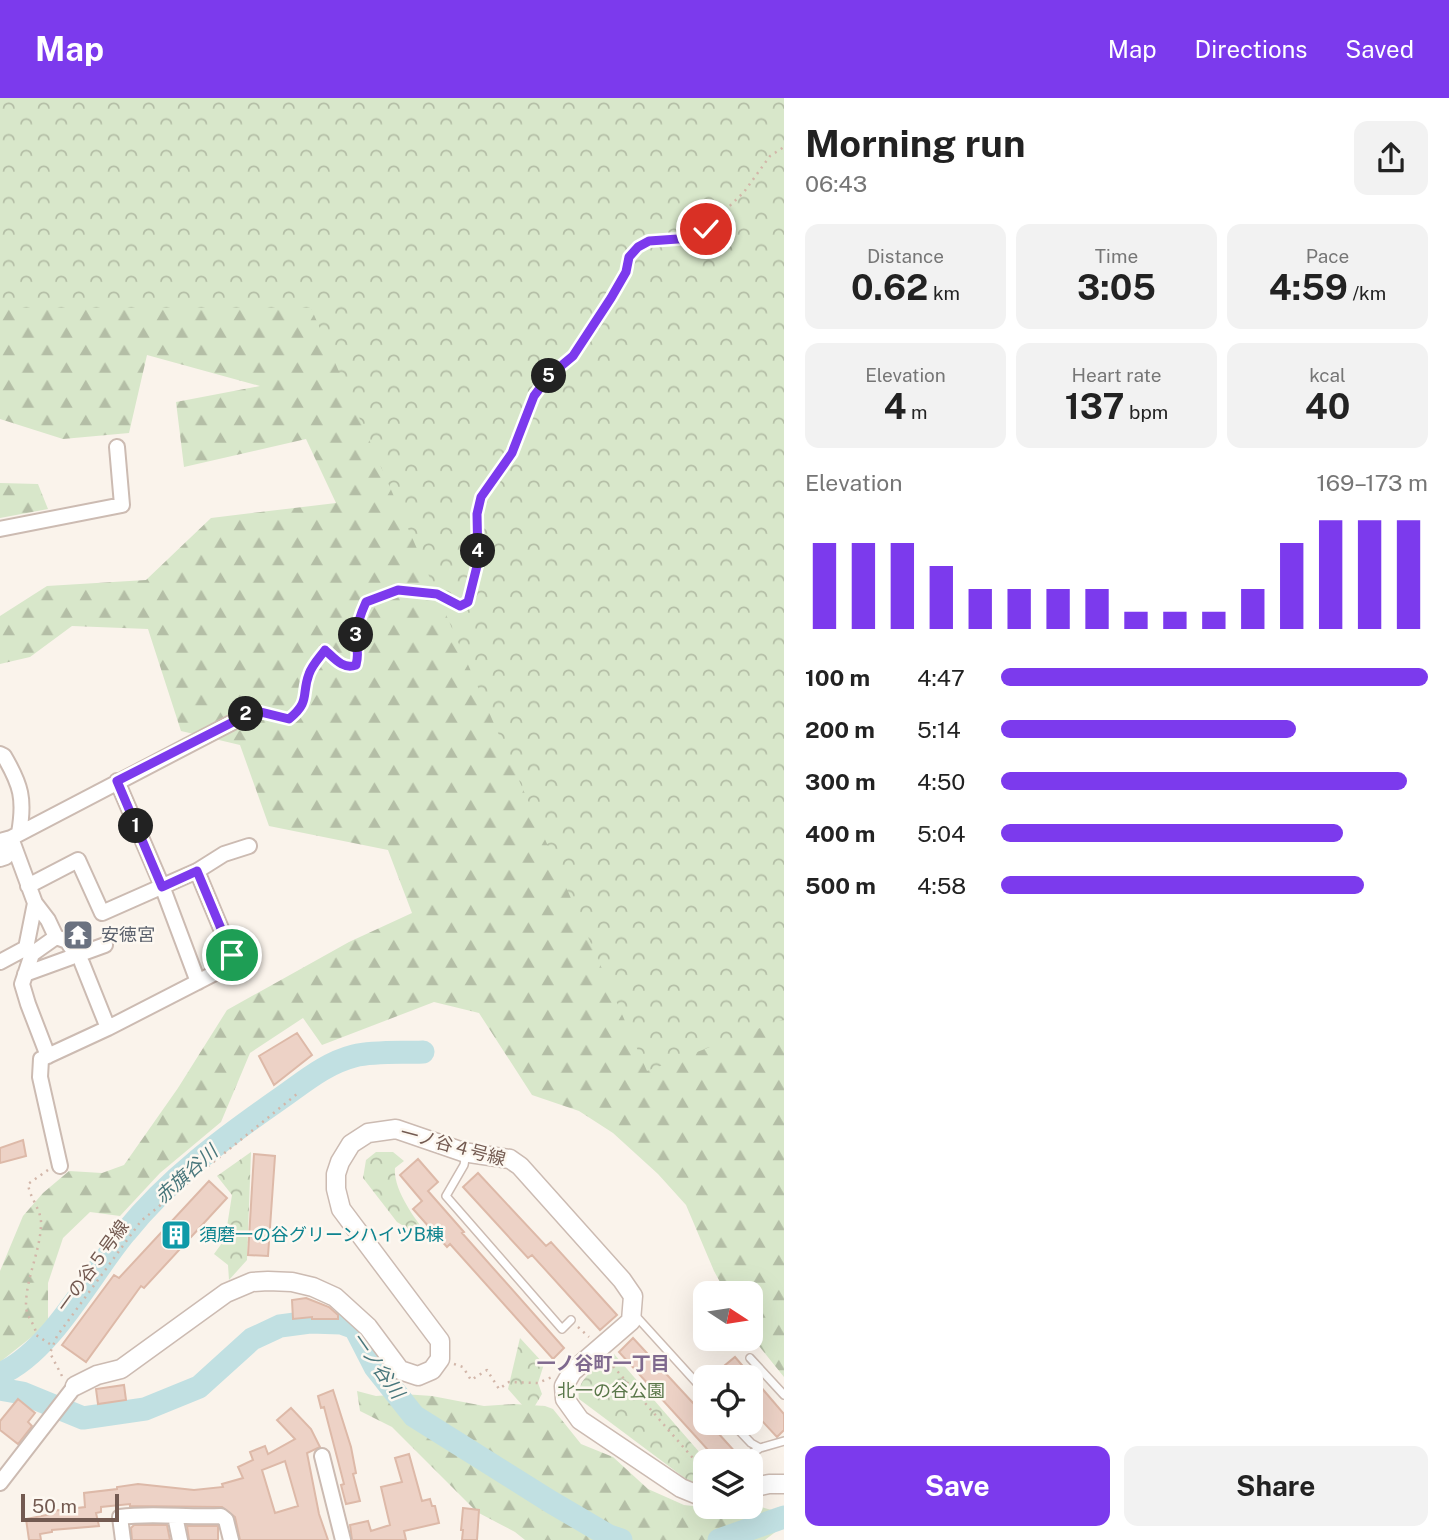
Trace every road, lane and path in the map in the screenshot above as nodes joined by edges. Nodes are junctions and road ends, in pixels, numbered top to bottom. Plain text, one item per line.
1 (784, 147) edge
2 (117, 447) dead end
3 (0, 528) edge
4 (320, 645) dead end
5 (325, 650) junction
6 (233, 722) joint
7 (0, 754) edge
8 (117, 781) junction
9 (15, 835) junction
10 (249, 846) dead end
11 (0, 859) edge
12 (197, 871) junction
13 (28, 886) junction
14 (162, 887) junction
15 (35, 904) junction
16 (56, 937) junction
17 (105, 945) dead end
18 (29, 951) junction
19 (79, 959) junction
20 (0, 962) edge
21 (25, 974) junction
22 (198, 982) junction
23 (108, 1028) junction
24 (48, 1055) junction
25 (297, 1094) dead end
26 (466, 1152) junction
27 (60, 1166) joint
28 (633, 1312) junction
29 (571, 1320) joint
30 (593, 1340) dead end
31 (53, 1346) junction
32 (606, 1354) dead end
33 (750, 1358) dead end
34 (451, 1363) dead end
35 (693, 1379) edge
36 (538, 1383) dead end
37 (75, 1387) junction
38 (784, 1395) edge
39 (744, 1435) edge
40 (784, 1441) edge
41 (760, 1448) joint
42 (322, 1456) dead end
43 (693, 1458) edge
44 (0, 1483) edge
45 (784, 1484) edge
46 (763, 1485) edge
47 (693, 1492) edge
48 (175, 1516) junction
49 (123, 1540) edge
50 (180, 1540) edge
51 (231, 1540) edge
52 (343, 1540) edge

1 - 5 path
2 - 3 street
4 - 5 path
5 - 6 path
6 - 8 street
7 - 9 street
8 - 9 street
8 - 14 street
9 - 11 street
9 - 13 street
10 - 12 street
12 - 14 street
12 - 22 street
13 - 14 street
13 - 15 street
14 - 22 street
15 - 16 street
15 - 18 street
16 - 18 street
16 - 19 street
17 - 19 street
18 - 20 street
18 - 21 street
19 - 21 street
19 - 23 street
21 - 24 street
22 - 23 street
23 - 24 street
24 - 27 street
25 - 31 path, 一の谷５号線
26 - 28 street, 一ノ谷４号線
26 - 29 lane
26 - 37 street, 一ノ谷４号線
27 - 31 path
28 - 35 lane
28 - 47 street
29 - 30 path
31 - 37 path
32 - 43 path
33 - 38 lane
34 - 36 path
37 - 44 street
39 - 41 lane
40 - 41 lane
42 - 52 street
45 - 46 street
48 - 49 street
48 - 50 street
48 - 51 street

